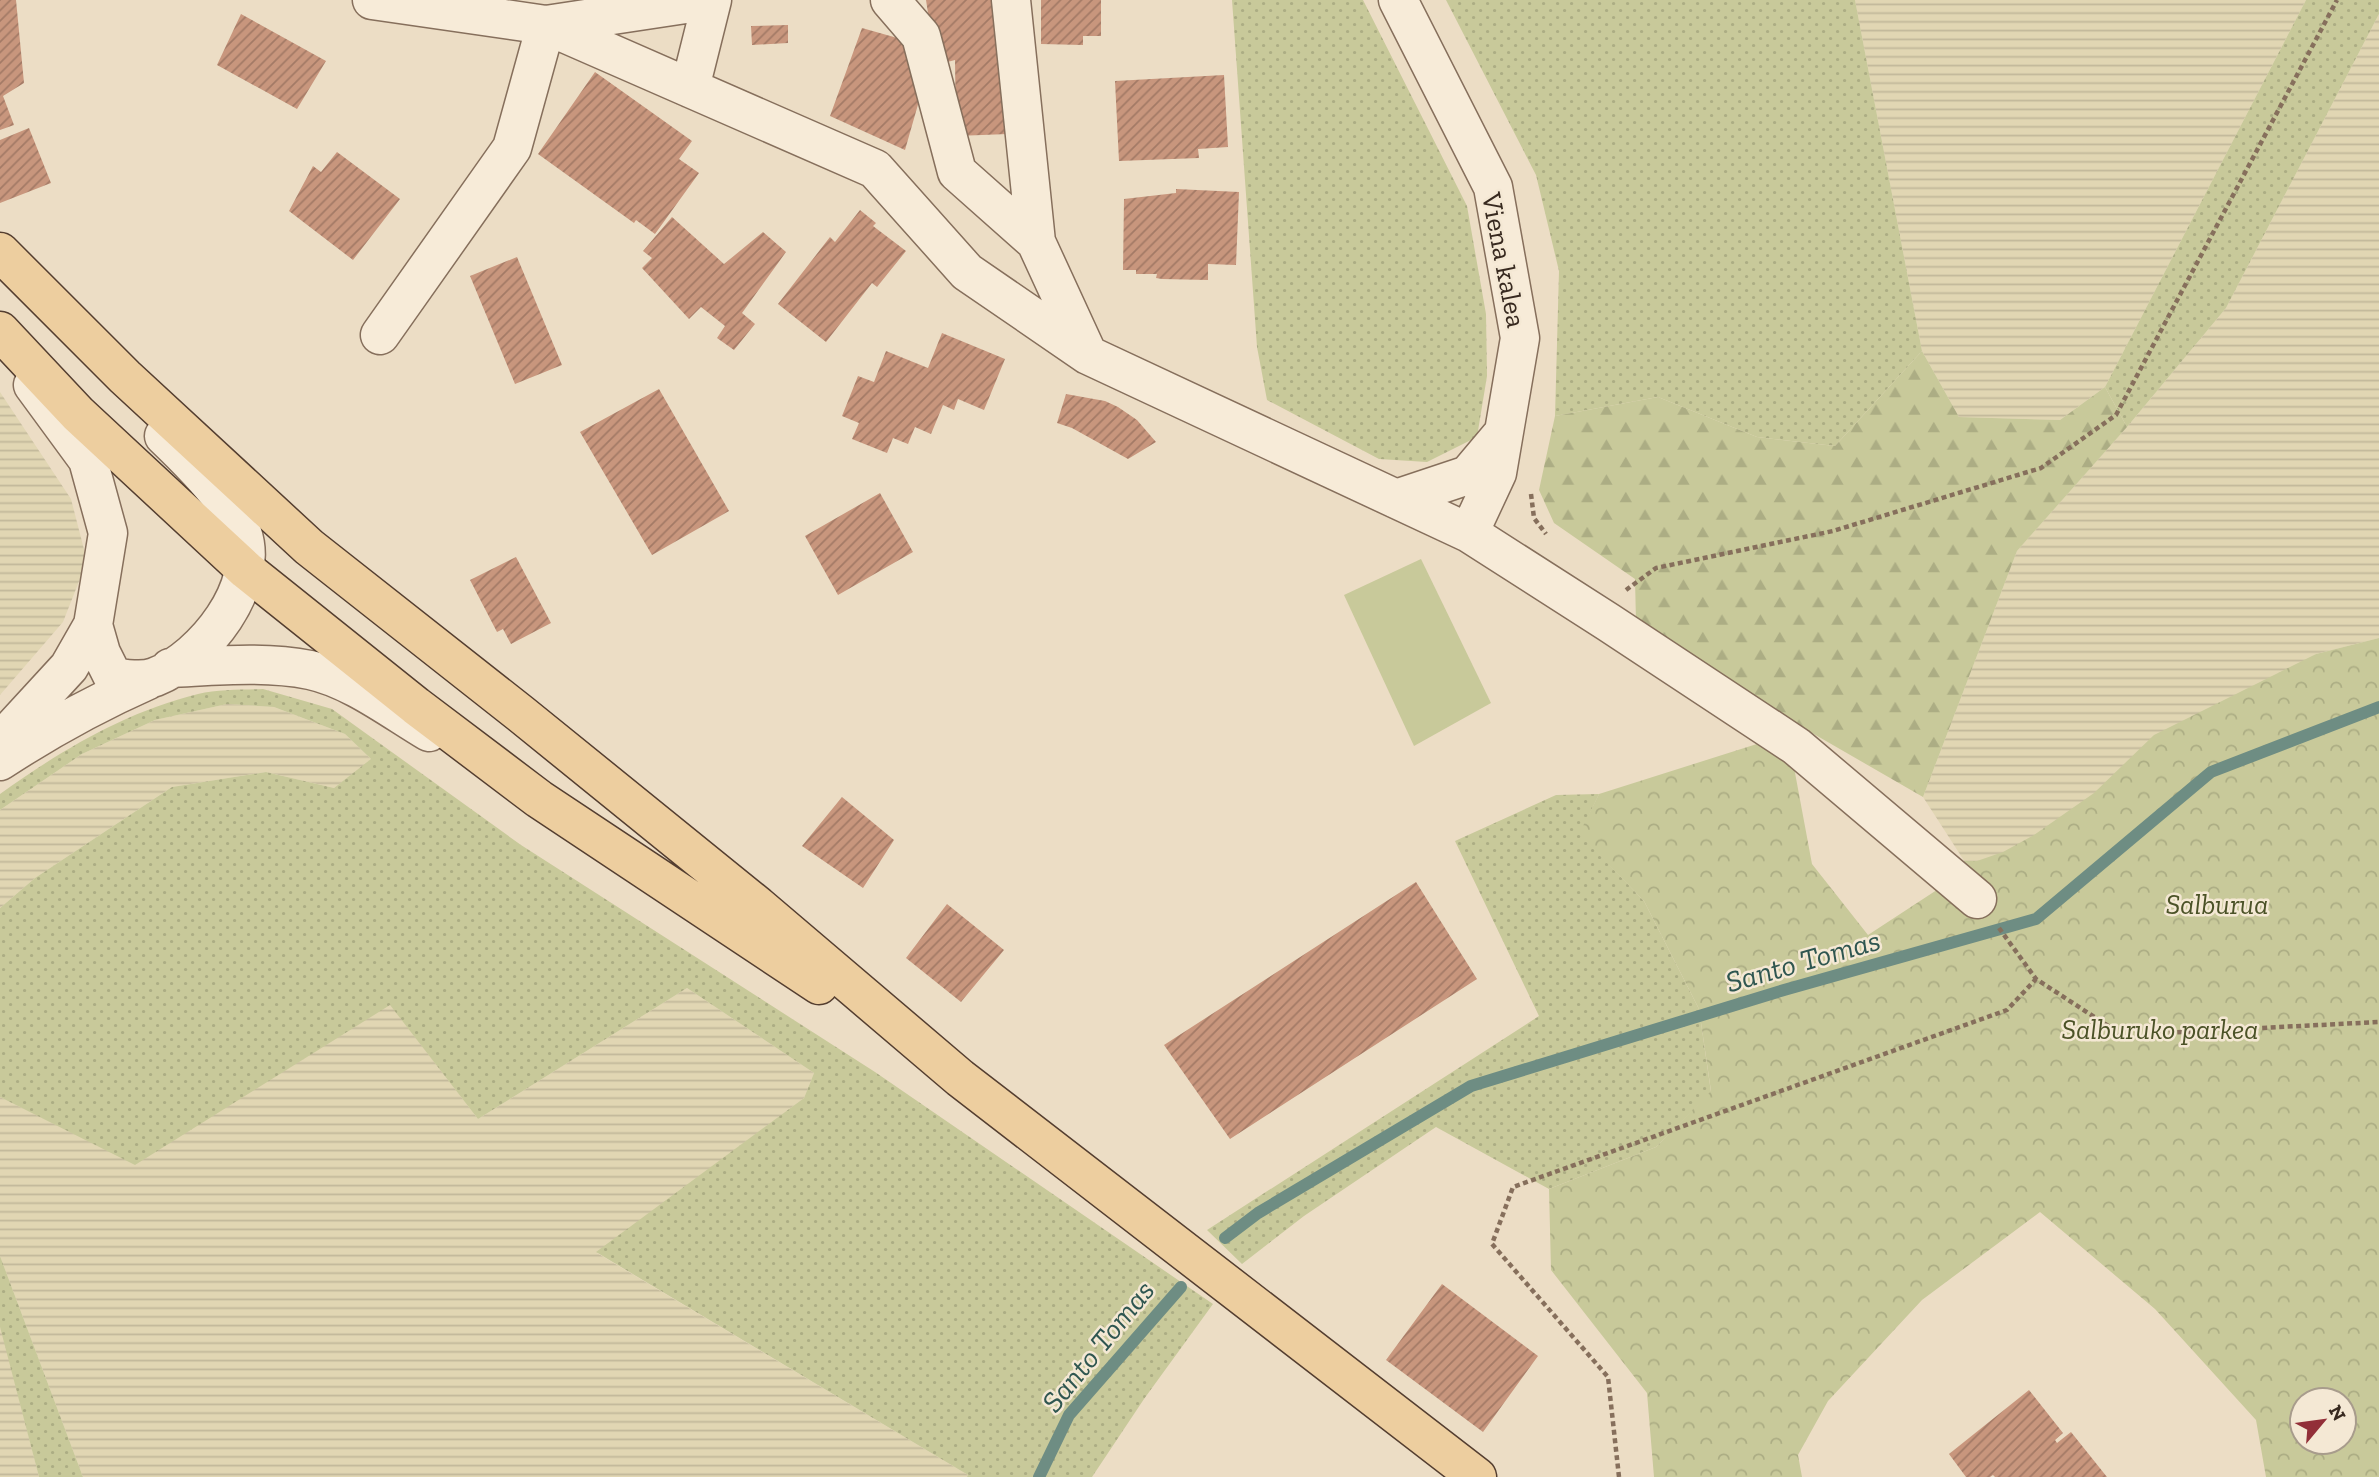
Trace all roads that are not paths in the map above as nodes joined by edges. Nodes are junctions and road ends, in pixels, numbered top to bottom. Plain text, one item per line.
1 (372, 0) edge
2 (712, 0) edge
3 (890, 0) edge
4 (1011, 0) edge
5 (1398, 0) edge
6 (546, 25) junction
7 (690, 88) junction
8 (1036, 242) junction
9 (8, 260) edge
10 (0, 331) edge
11 (380, 335) dead end
12 (0, 342) edge
13 (1088, 355) junction
14 (1504, 432) junction
15 (1497, 472) junction
16 (1396, 499) junction
17 (1469, 533) junction
18 (246, 570) junction
19 (1537, 576) junction
20 (93, 625) junction
21 (162, 673) junction
22 (0, 742) edge
23 (0, 761) edge
24 (539, 799) junction
25 (1977, 899) dead end
26 (960, 1078) junction
27 (1477, 1477) edge

1 - 6 street
2 - 6 street
2 - 7 street
3 - 8 street
4 - 8 street
5 - 14 street, Viena kalea
6 - 7 street
6 - 11 street
7 - 13 street
8 - 13 street
9 - 18 street
9 - 26 main road
10 - 18 main road
12 - 20 street
13 - 16 street
14 - 15 street, Viena kalea
14 - 16 street
15 - 17 street, Viena kalea
15 - 19 street
16 - 17 street
17 - 19 street
18 - 21 street
18 - 24 main road
19 - 25 street
20 - 21 street
20 - 22 street
21 - 23 street
21 - 24 street
24 - 26 main road
26 - 27 main road

